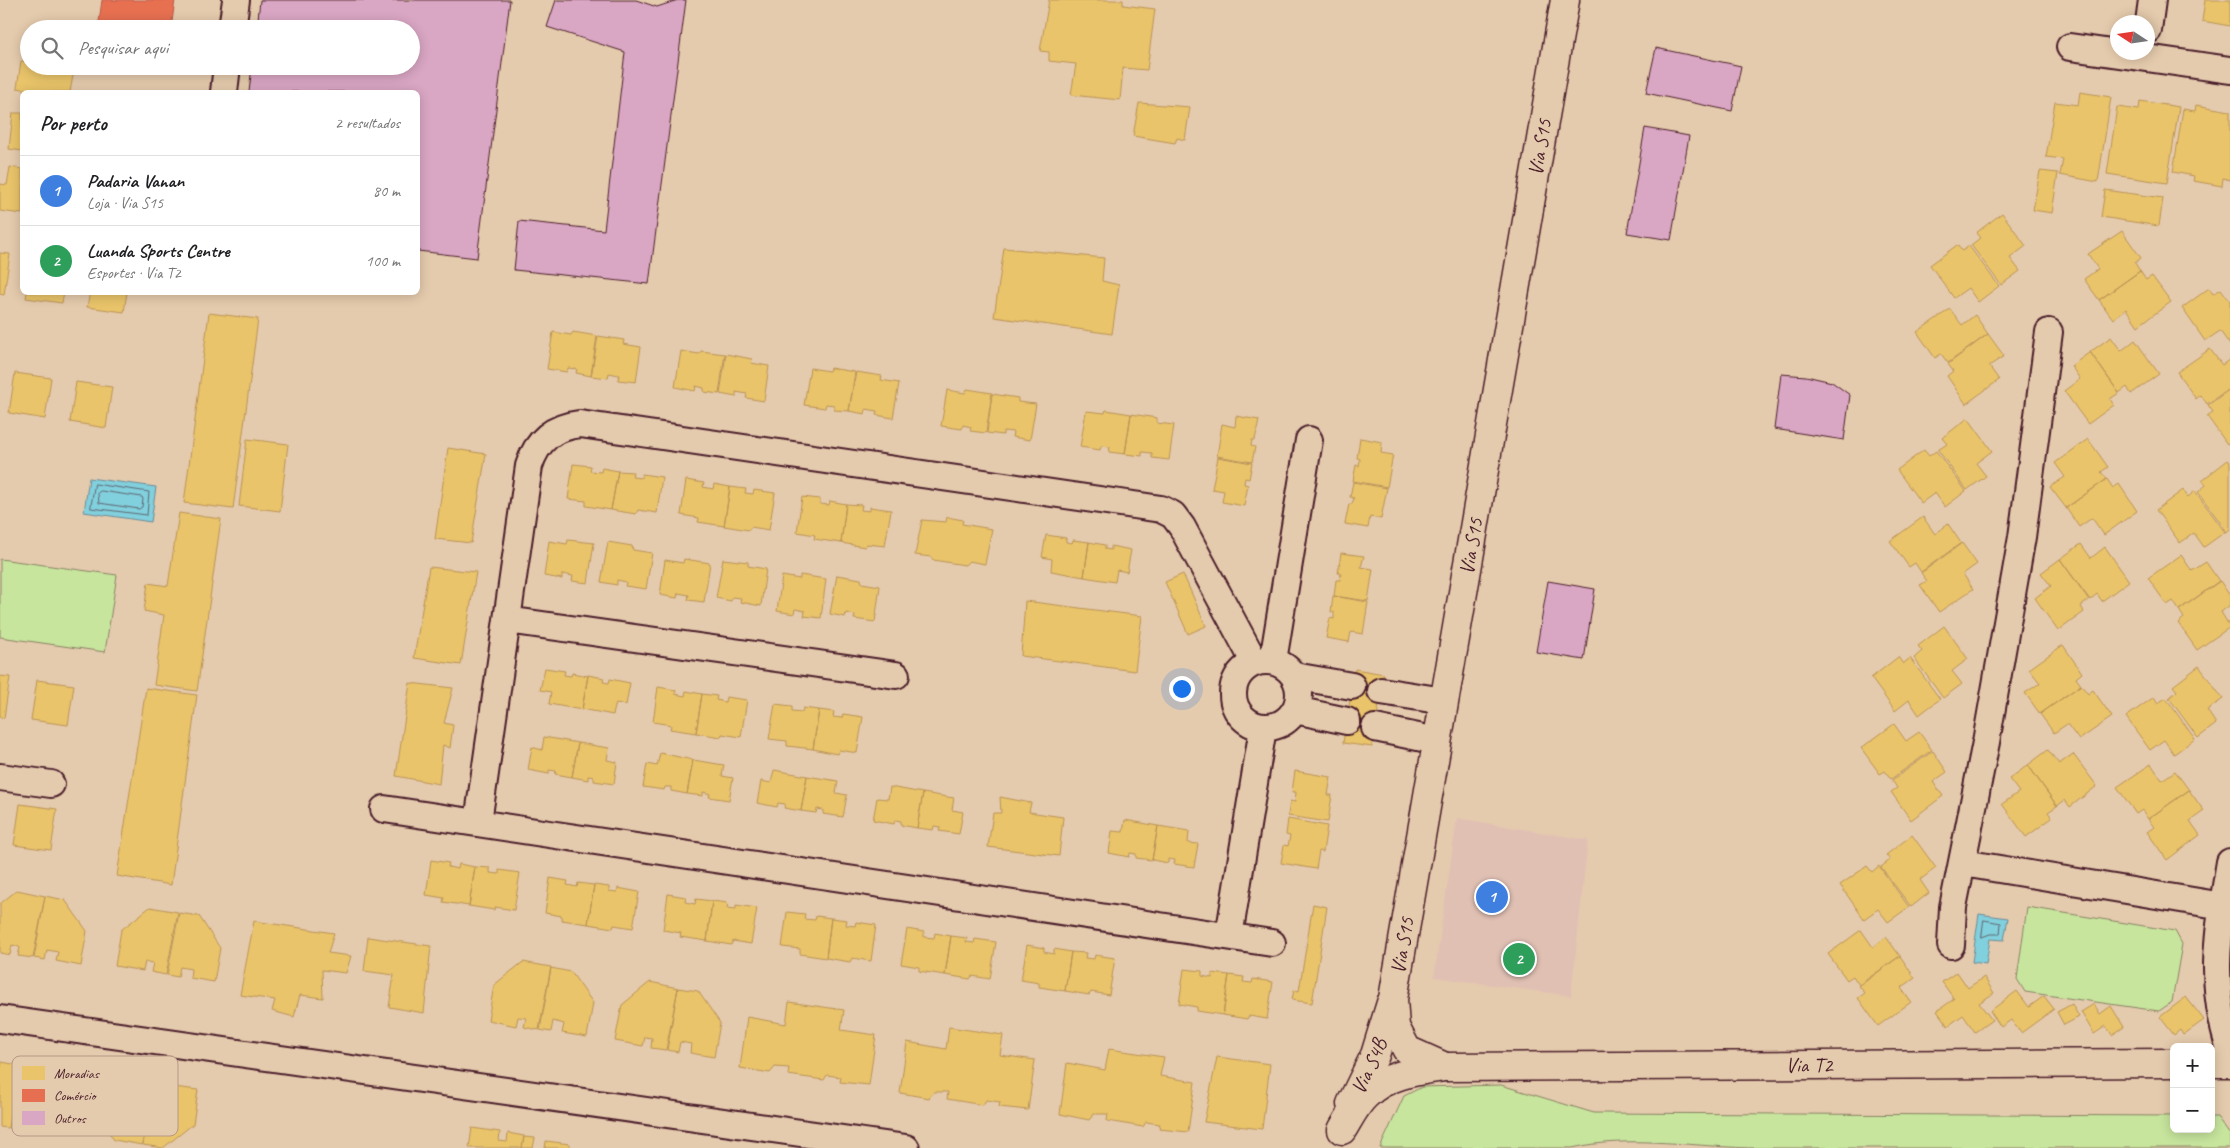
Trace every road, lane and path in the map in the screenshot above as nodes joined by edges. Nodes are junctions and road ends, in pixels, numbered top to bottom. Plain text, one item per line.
1 (236, 0) edge
2 (1565, 0) edge
3 (2152, 0) edge
4 (2150, 15) edge
5 (233, 20) edge
6 (2070, 48) dead end
7 (2110, 52) edge
8 (2155, 57) edge
9 (2230, 70) edge
10 (226, 75) edge
11 (224, 90) edge
12 (2049, 332) dead end
13 (1309, 440) dead end
14 (507, 620) junction
15 (1264, 662) junction
16 (896, 675) dead end
17 (1294, 676) junction
18 (1352, 686) dead end
19 (1381, 691) dead end
20 (1444, 701) junction
21 (1295, 710) junction
22 (1347, 721) dead end
23 (1262, 728) junction
24 (1376, 728) dead end
25 (1437, 741) junction
26 (0, 777) edge
27 (51, 784) dead end
28 (384, 809) dead end
29 (478, 822) junction
30 (2230, 862) edge
31 (1963, 863) junction
32 (2223, 906) junction
33 (1229, 936) junction
34 (1272, 943) dead end
35 (1952, 945) dead end
36 (1392, 999) junction
37 (0, 1019) edge
38 (2230, 1050) edge
39 (2170, 1063) edge
40 (2215, 1063) edge
41 (2230, 1063) edge
42 (1445, 1067) junction
43 (1338, 1139) edge
44 (906, 1148) edge

1 - 5 street
2 - 20 street, Via S15
3 - 4 street
6 - 7 street
8 - 9 street
10 - 11 street
12 - 31 street
13 - 15 street
14 - 15 street
14 - 16 street
14 - 29 street
15 - 17 street
15 - 23 street
17 - 18 street
17 - 21 street
19 - 20 street
20 - 25 street, Via S15
21 - 22 street
21 - 23 street
23 - 33 street
24 - 25 street
25 - 36 street, Via S15
26 - 27 street
28 - 29 street
29 - 33 street
30 - 32 street
31 - 32 street
31 - 35 street
32 - 38 street
33 - 34 street
36 - 42 street, Via S15
36 - 43 street, Via S4B
37 - 44 street
39 - 42 street, Via T2
40 - 41 street
42 - 43 street, Via S4B

